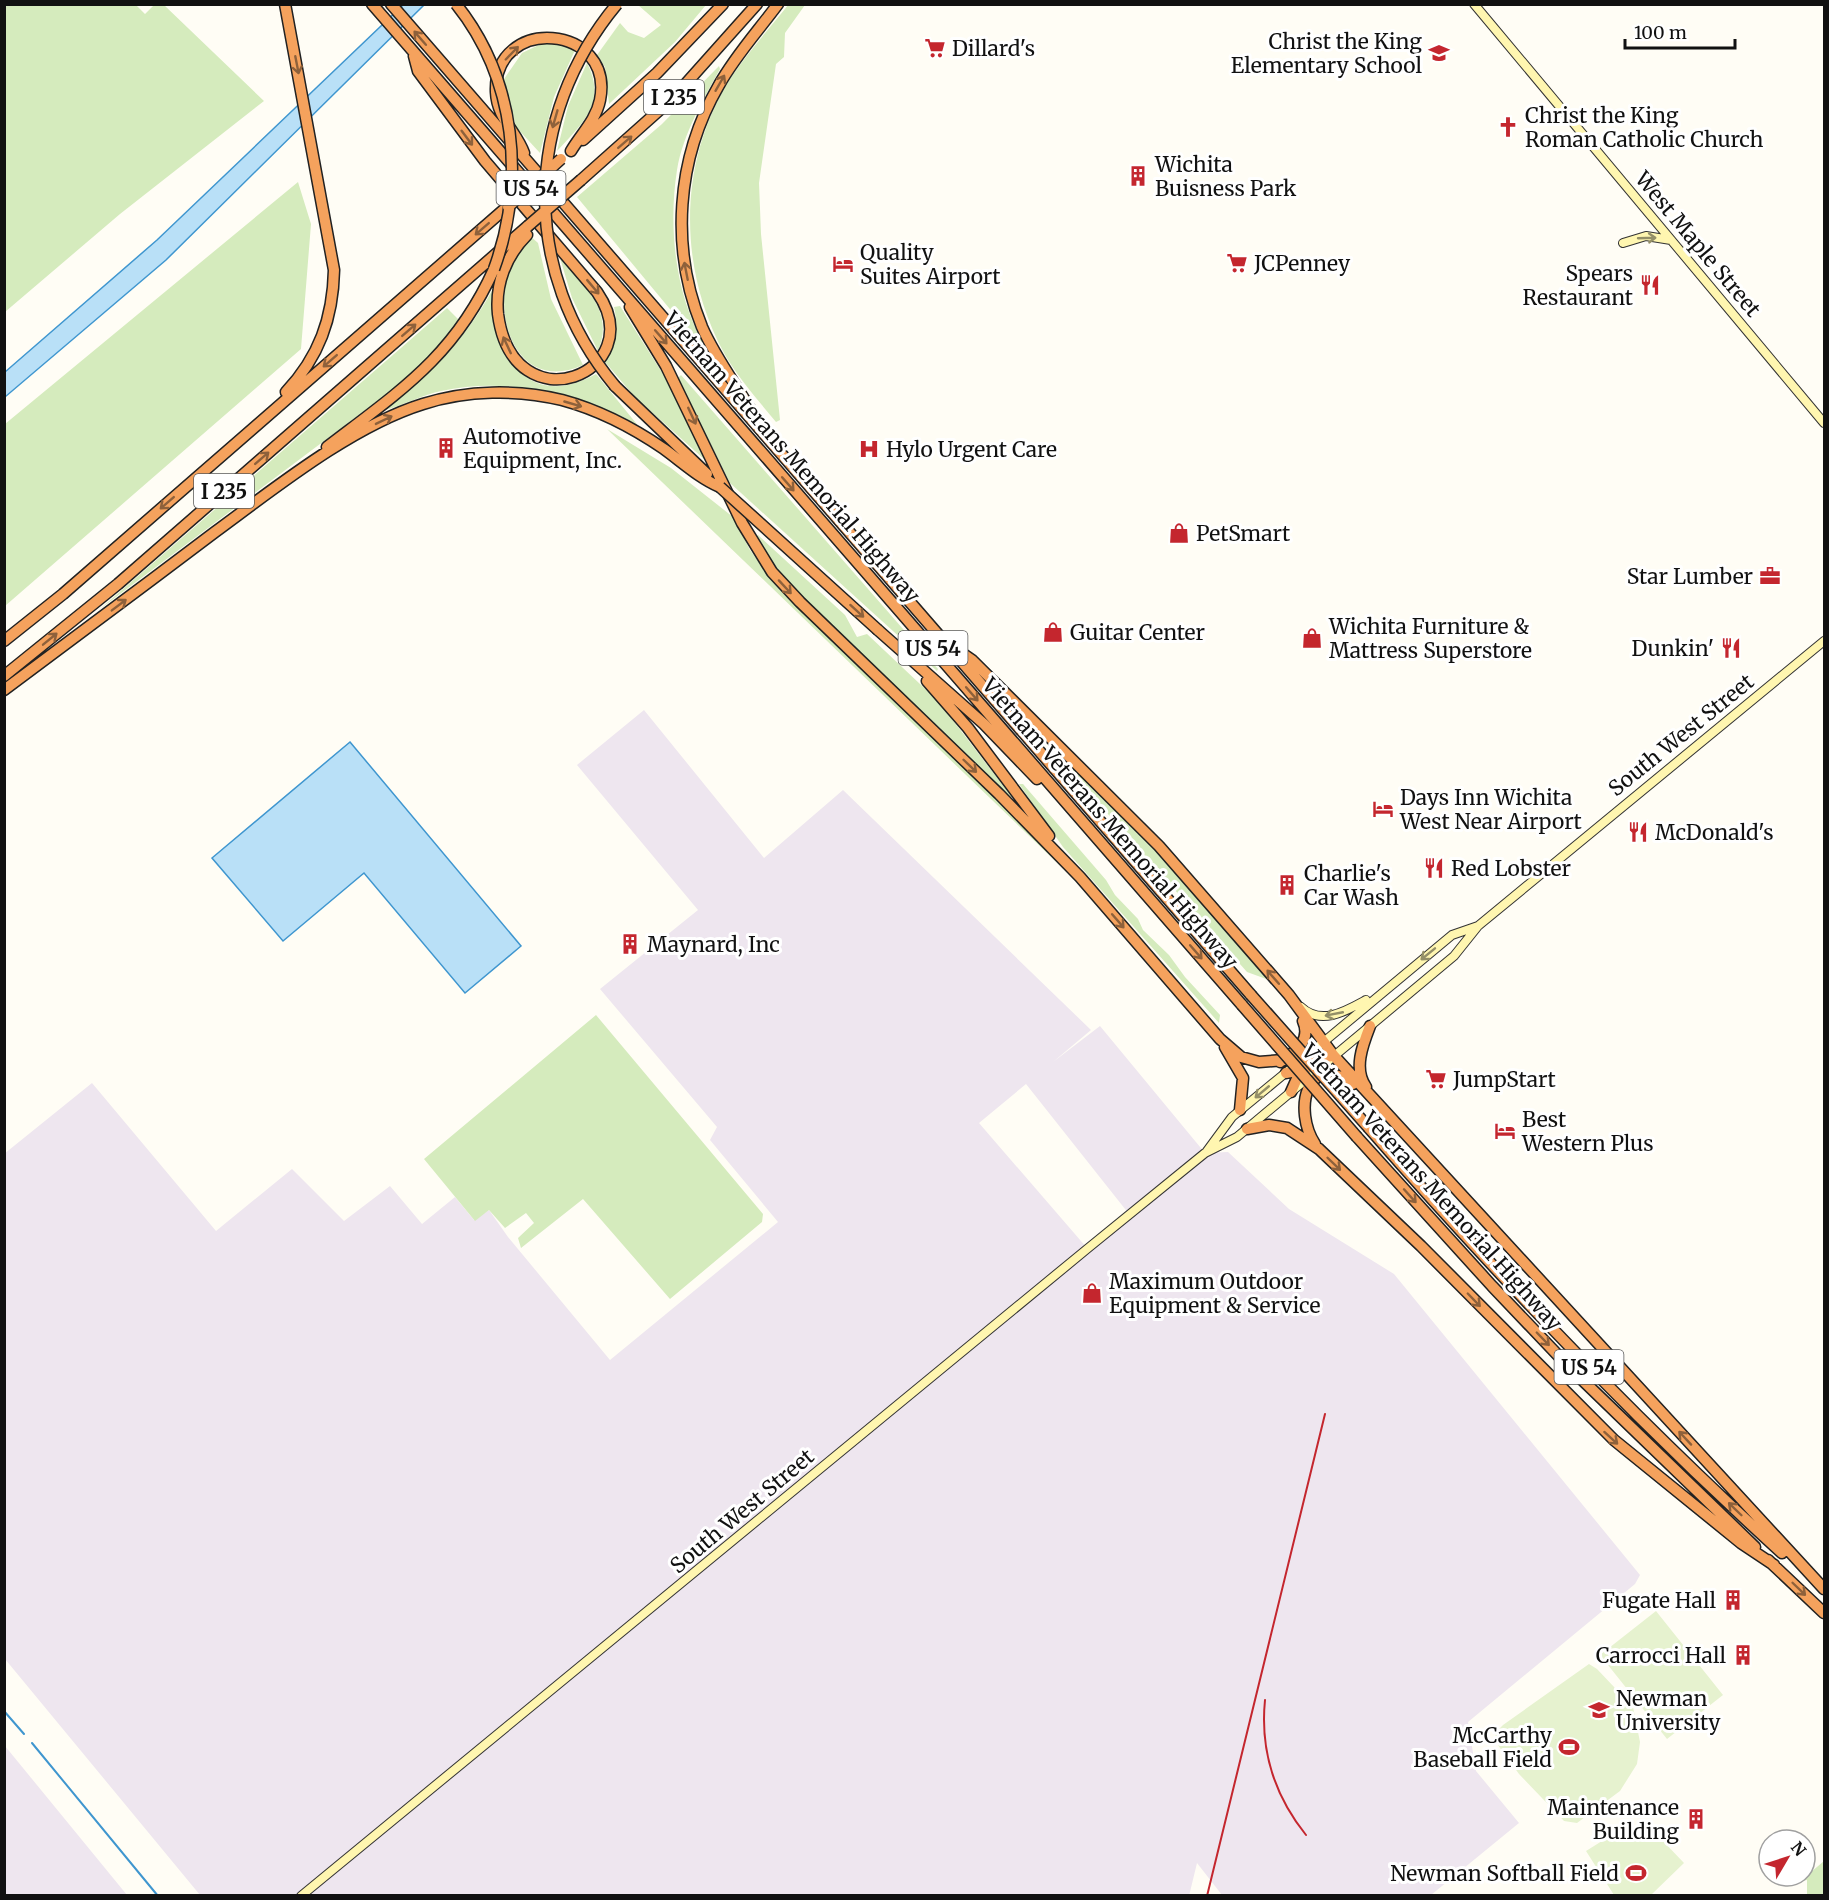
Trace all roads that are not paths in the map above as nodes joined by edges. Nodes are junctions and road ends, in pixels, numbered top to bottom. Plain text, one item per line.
1 (372, 4) edge
2 (391, 4) edge
3 (456, 4) edge
4 (617, 4) edge
5 (723, 4) edge
6 (757, 4) edge
7 (778, 4) edge
8 (1474, 4) edge
9 (285, 6) edge
10 (436, 87) junction
11 (571, 151) junction
12 (527, 162) junction
13 (529, 228) junction
14 (1671, 240) junction
15 (1623, 243) dead end
16 (622, 292) junction
17 (274, 410) junction
18 (1824, 423) edge
19 (766, 436) junction
20 (297, 472) junction
21 (720, 487) junction
22 (4, 641) edge
23 (1824, 641) edge
24 (946, 642) junction
25 (893, 644) junction
26 (4, 676) edge
27 (4, 690) edge
28 (1080, 877) junction
29 (1170, 922) junction
30 (1478, 926) junction
31 (1382, 992) junction
32 (1289, 995) junction
33 (1297, 1007) junction
34 (1370, 1026) junction
35 (1306, 1036) junction
36 (1220, 1039) junction
37 (1320, 1045) junction
38 (1334, 1056) junction
39 (1280, 1062) junction
40 (1306, 1066) junction
41 (1286, 1073) joint
42 (1338, 1074) junction
43 (1291, 1092) joint
44 (1370, 1096) junction
45 (1303, 1102) junction
46 (1240, 1110) junction
47 (1388, 1115) junction
48 (1246, 1129) junction
49 (1318, 1149) junction
50 (1205, 1153) junction
51 (1773, 1565) junction
52 (1824, 1590) edge
53 (1824, 1613) edge
54 (301, 1896) edge

1 - 10 highway
12 -> 2 highway, Vietnam Veterans Memorial Highway / US 54
3 - 20 highway, bridge
4 -> 21 highway, bridge
5 - 11 highway, I 235
13 -> 6 highway, I 235, bridge
19 -> 7 highway
8 - 14 main road, West Maple Street
9 -> 17 highway
10 -> 13 highway
10 - 16 highway, Vietnam Veterans Memorial Highway / US 54
12 -> 11 highway
11 -> 17 highway, I 235, bridge
12 - 19 highway, Vietnam Veterans Memorial Highway / US 54
26 -> 13 highway, I 235
15 -> 14 main road
14 - 18 main road, West Maple Street
16 -> 28 highway
16 -> 29 highway, Vietnam Veterans Memorial Highway / US 54
17 -> 22 highway, I 235
19 - 24 highway, Vietnam Veterans Memorial Highway / US 54
20 -> 21 highway
27 -> 20 highway
21 -> 25 highway, bridge
23 - 30 main road, South West Street
32 -> 24 highway
52 -> 24 highway, Vietnam Veterans Memorial Highway / US 54, bridge
25 - 28 highway
25 - 29 highway
28 -> 36 highway
29 -> 51 highway, Vietnam Veterans Memorial Highway / US 54, bridge
30 -> 31 main road, South West Street
30 - 34 main road, South West Street
31 -> 32 main road
31 - 37 main road, South West Street
32 - 33 highway
33 - 35 highway
33 - 37 highway
34 - 38 main road, South West Street
34 - 47 highway
35 - 39 highway
35 - 40 highway
36 - 39 highway
36 - 46 highway
37 - 38 highway
37 - 40 highway
38 - 40 highway
38 - 44 highway
39 - 40 highway
40 - 41 highway
40 - 42 highway
40 - 43 highway
40 - 45 highway
41 -> 46 main road, South West Street
42 - 44 highway
42 - 45 highway
43 - 48 main road, South West Street
44 - 47 highway
45 - 49 highway
46 - 50 main road, South West Street
52 -> 47 highway
48 - 49 highway
48 - 50 main road, South West Street
49 -> 51 highway
50 - 54 main road, South West Street
51 -> 53 highway, Vietnam Veterans Memorial Highway / US 54

